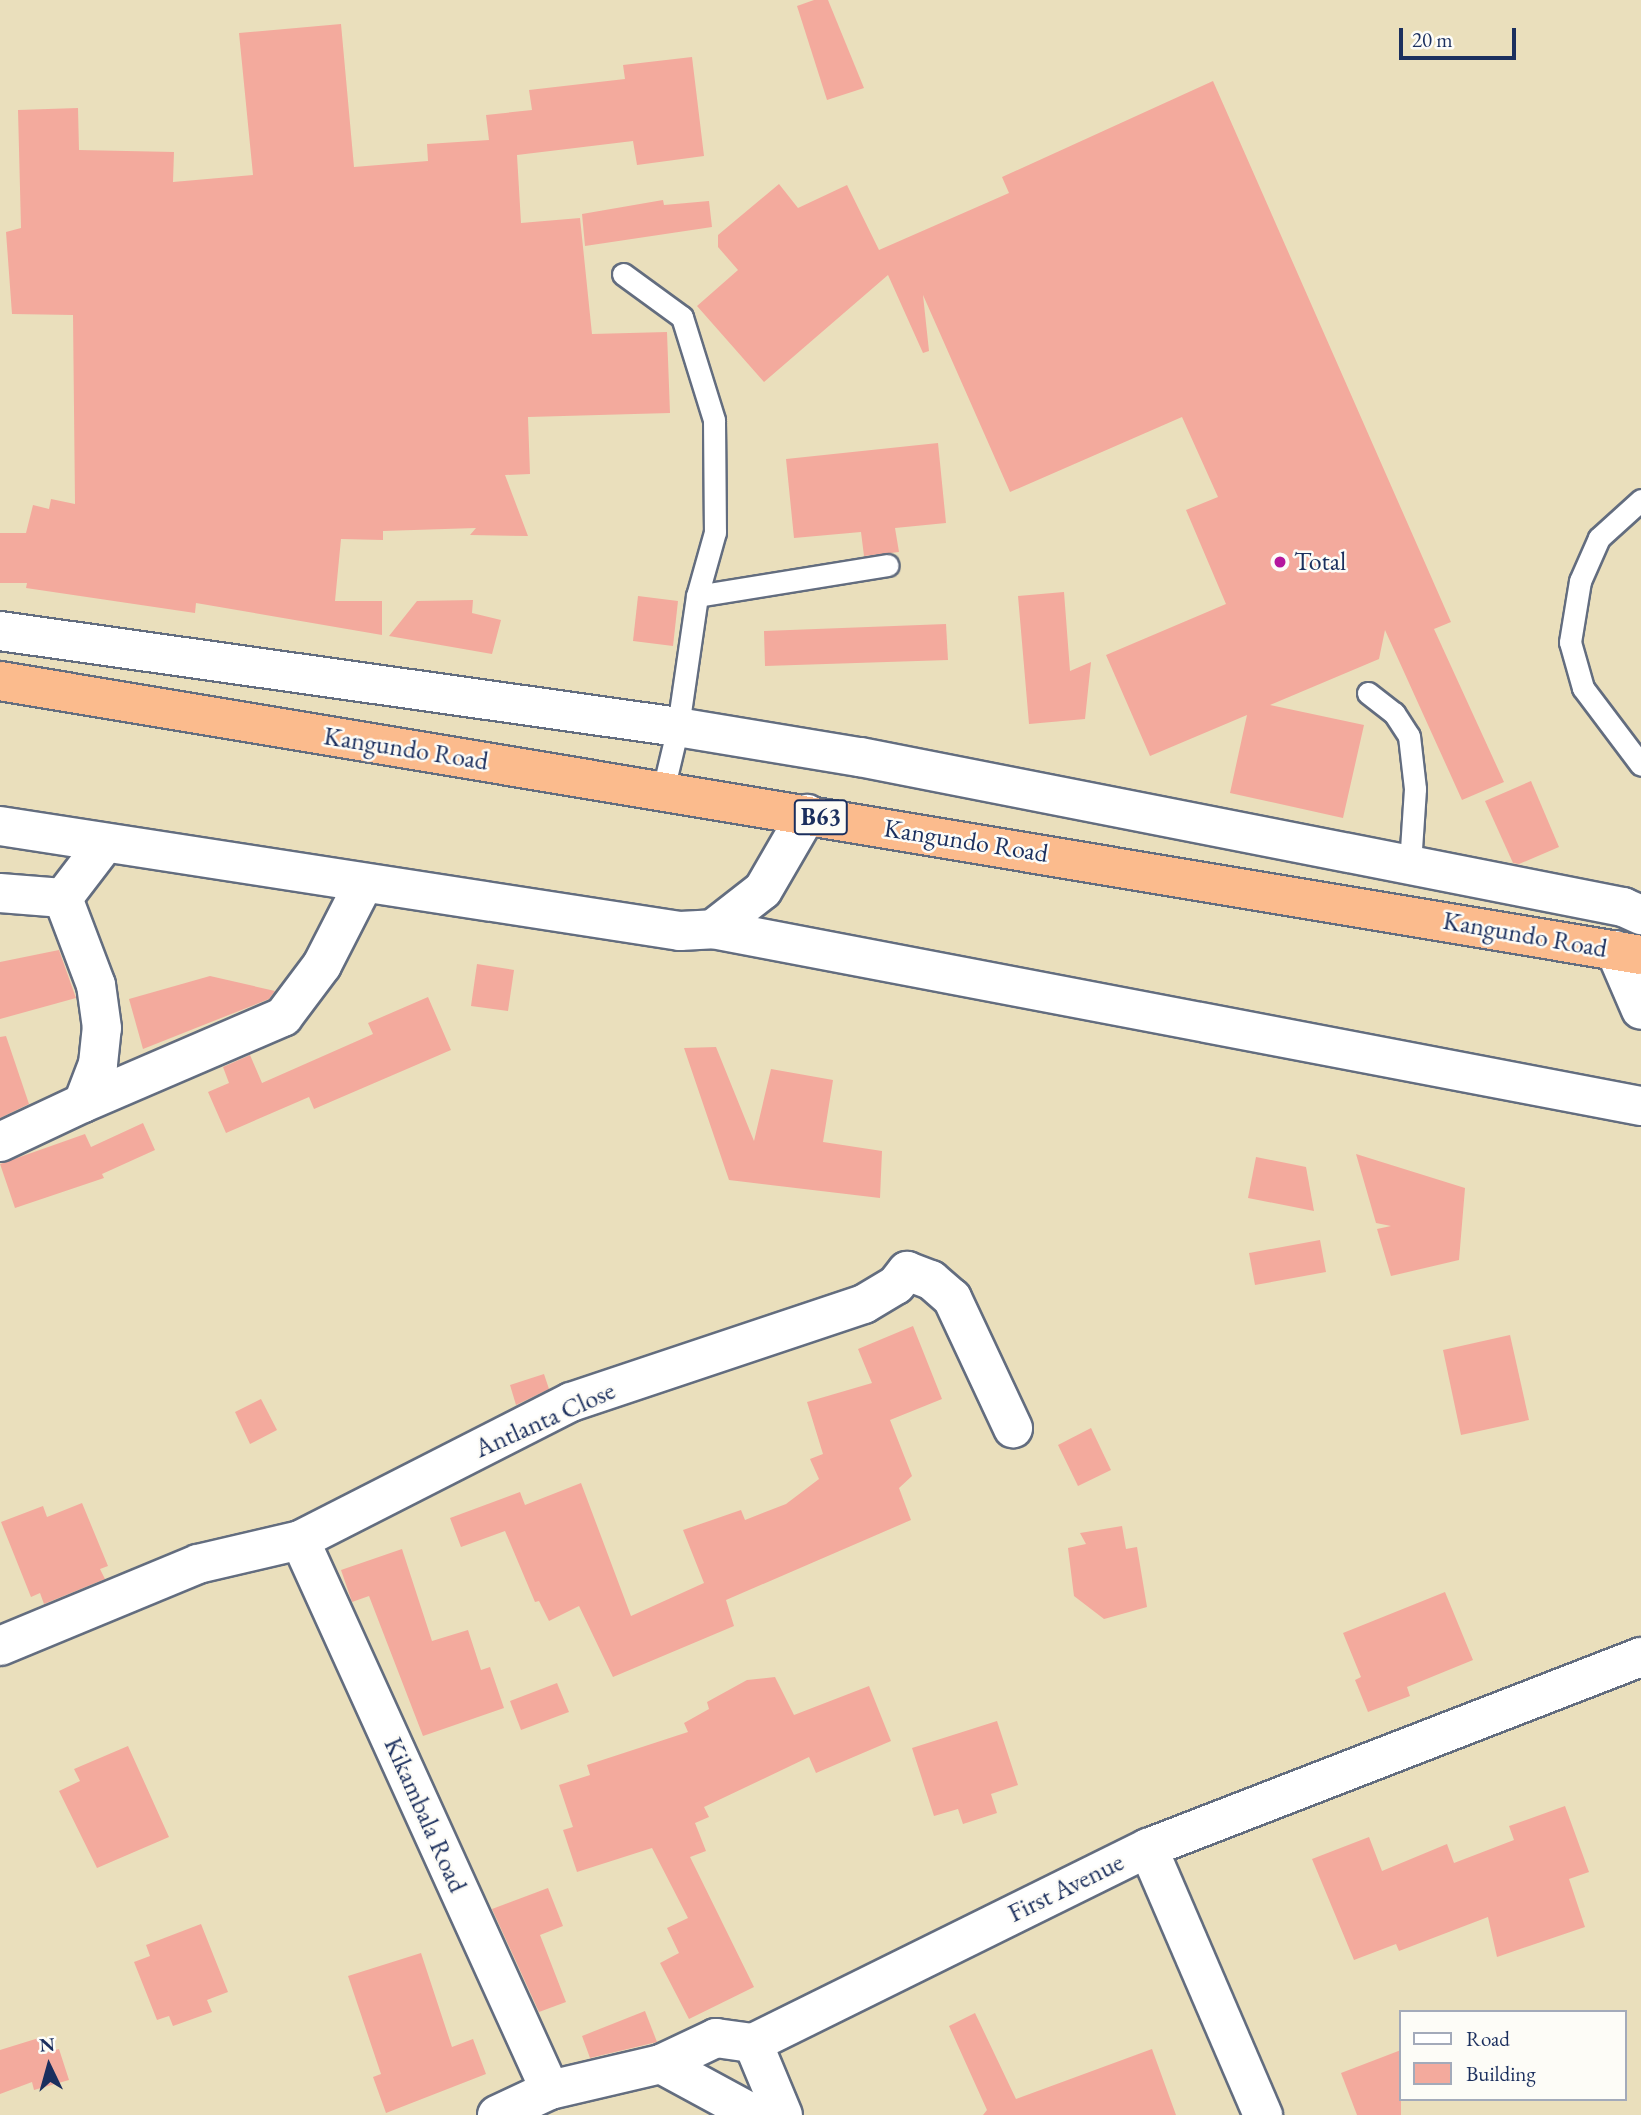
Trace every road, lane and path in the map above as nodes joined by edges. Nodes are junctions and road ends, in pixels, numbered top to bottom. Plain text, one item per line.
1 (623, 274) dead end
2 (1641, 500) edge
3 (888, 565) dead end
4 (697, 596) junction
5 (0, 631) edge
6 (0, 681) edge
7 (1368, 693) dead end
8 (678, 727) junction
9 (1641, 765) edge
10 (663, 790) junction
11 (807, 814) junction
12 (0, 825) edge
13 (105, 843) junction
14 (1409, 864) junction
15 (364, 883) junction
16 (0, 893) edge
17 (63, 898) junction
18 (1640, 910) edge
19 (713, 929) junction
20 (1628, 953) edge
21 (1641, 1010) edge
22 (83, 1103) junction
23 (1641, 1106) edge
24 (0, 1142) edge
25 (1013, 1428) dead end
26 (300, 1540) junction
27 (0, 1646) edge
28 (1641, 1657) edge
29 (1148, 1848) junction
30 (753, 2043) junction
31 (660, 2064) junction
32 (550, 2090) junction
33 (497, 2115) edge
34 (755, 2115) edge
35 (783, 2115) edge
36 (1263, 2115) edge

1 - 4 lane
2 - 9 lane
3 - 4 lane
4 - 8 lane
5 - 8 street
6 - 10 highway, Kangundo Road / B63
7 - 14 lane
8 - 10 lane
8 - 14 street
10 - 11 highway, Kangundo Road / B63
11 - 19 street
11 - 20 highway, Kangundo Road / B63
12 - 13 street
13 - 15 street
13 - 17 street
14 - 18 street
15 - 19 street
15 - 22 street
16 - 17 street
17 - 22 street
19 - 23 street
20 - 21 street
22 - 24 street
25 - 26 street, Antlanta Close
26 - 27 street, Antlanta Close
26 - 32 street, Kikambala Road
28 - 29 street, First Avenue
29 - 30 street, First Avenue
29 - 36 street
30 - 31 street
30 - 35 street
31 - 32 street
31 - 34 street
32 - 33 street

